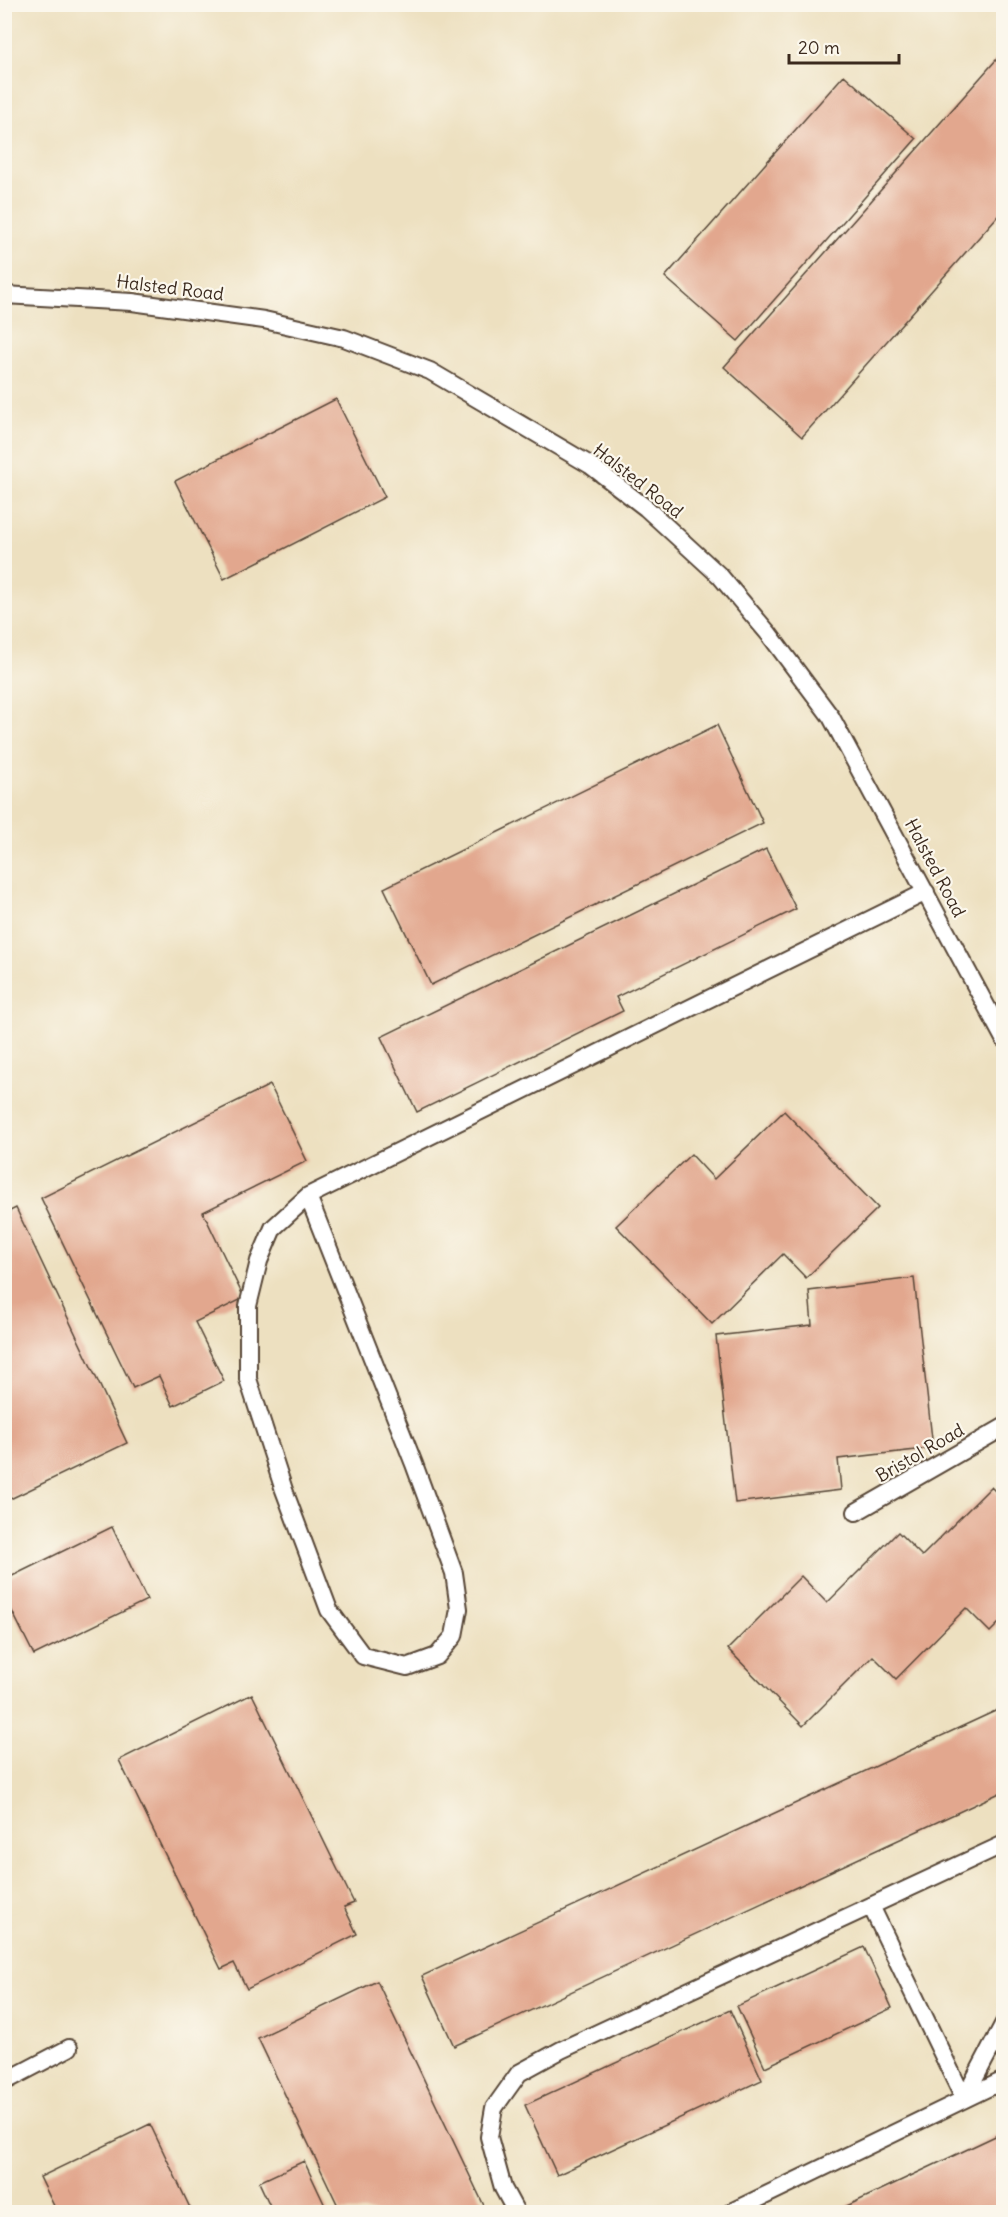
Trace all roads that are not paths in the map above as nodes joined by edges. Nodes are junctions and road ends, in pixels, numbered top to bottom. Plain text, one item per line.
1 (4, 295) edge
2 (926, 892) junction
3 (1004, 1039) edge
4 (308, 1197) junction
5 (1004, 1427) edge
6 (856, 1512) dead end
7 (1004, 1844) edge
8 (871, 1906) junction
9 (1004, 2023) edge
10 (69, 2048) dead end
11 (1004, 2080) edge
12 (4, 2082) edge
13 (964, 2099) junction
14 (516, 2212) edge
15 (731, 2212) edge

1 - 2 lane, Halsted Road
2 - 3 lane, Halsted Road
2 - 4 lane
4 - 4 lane
5 - 6 lane, Bristol Road
7 - 8 lane
8 - 13 lane
8 - 14 lane
9 - 13 lane
10 - 12 lane
11 - 13 lane
13 - 15 lane

